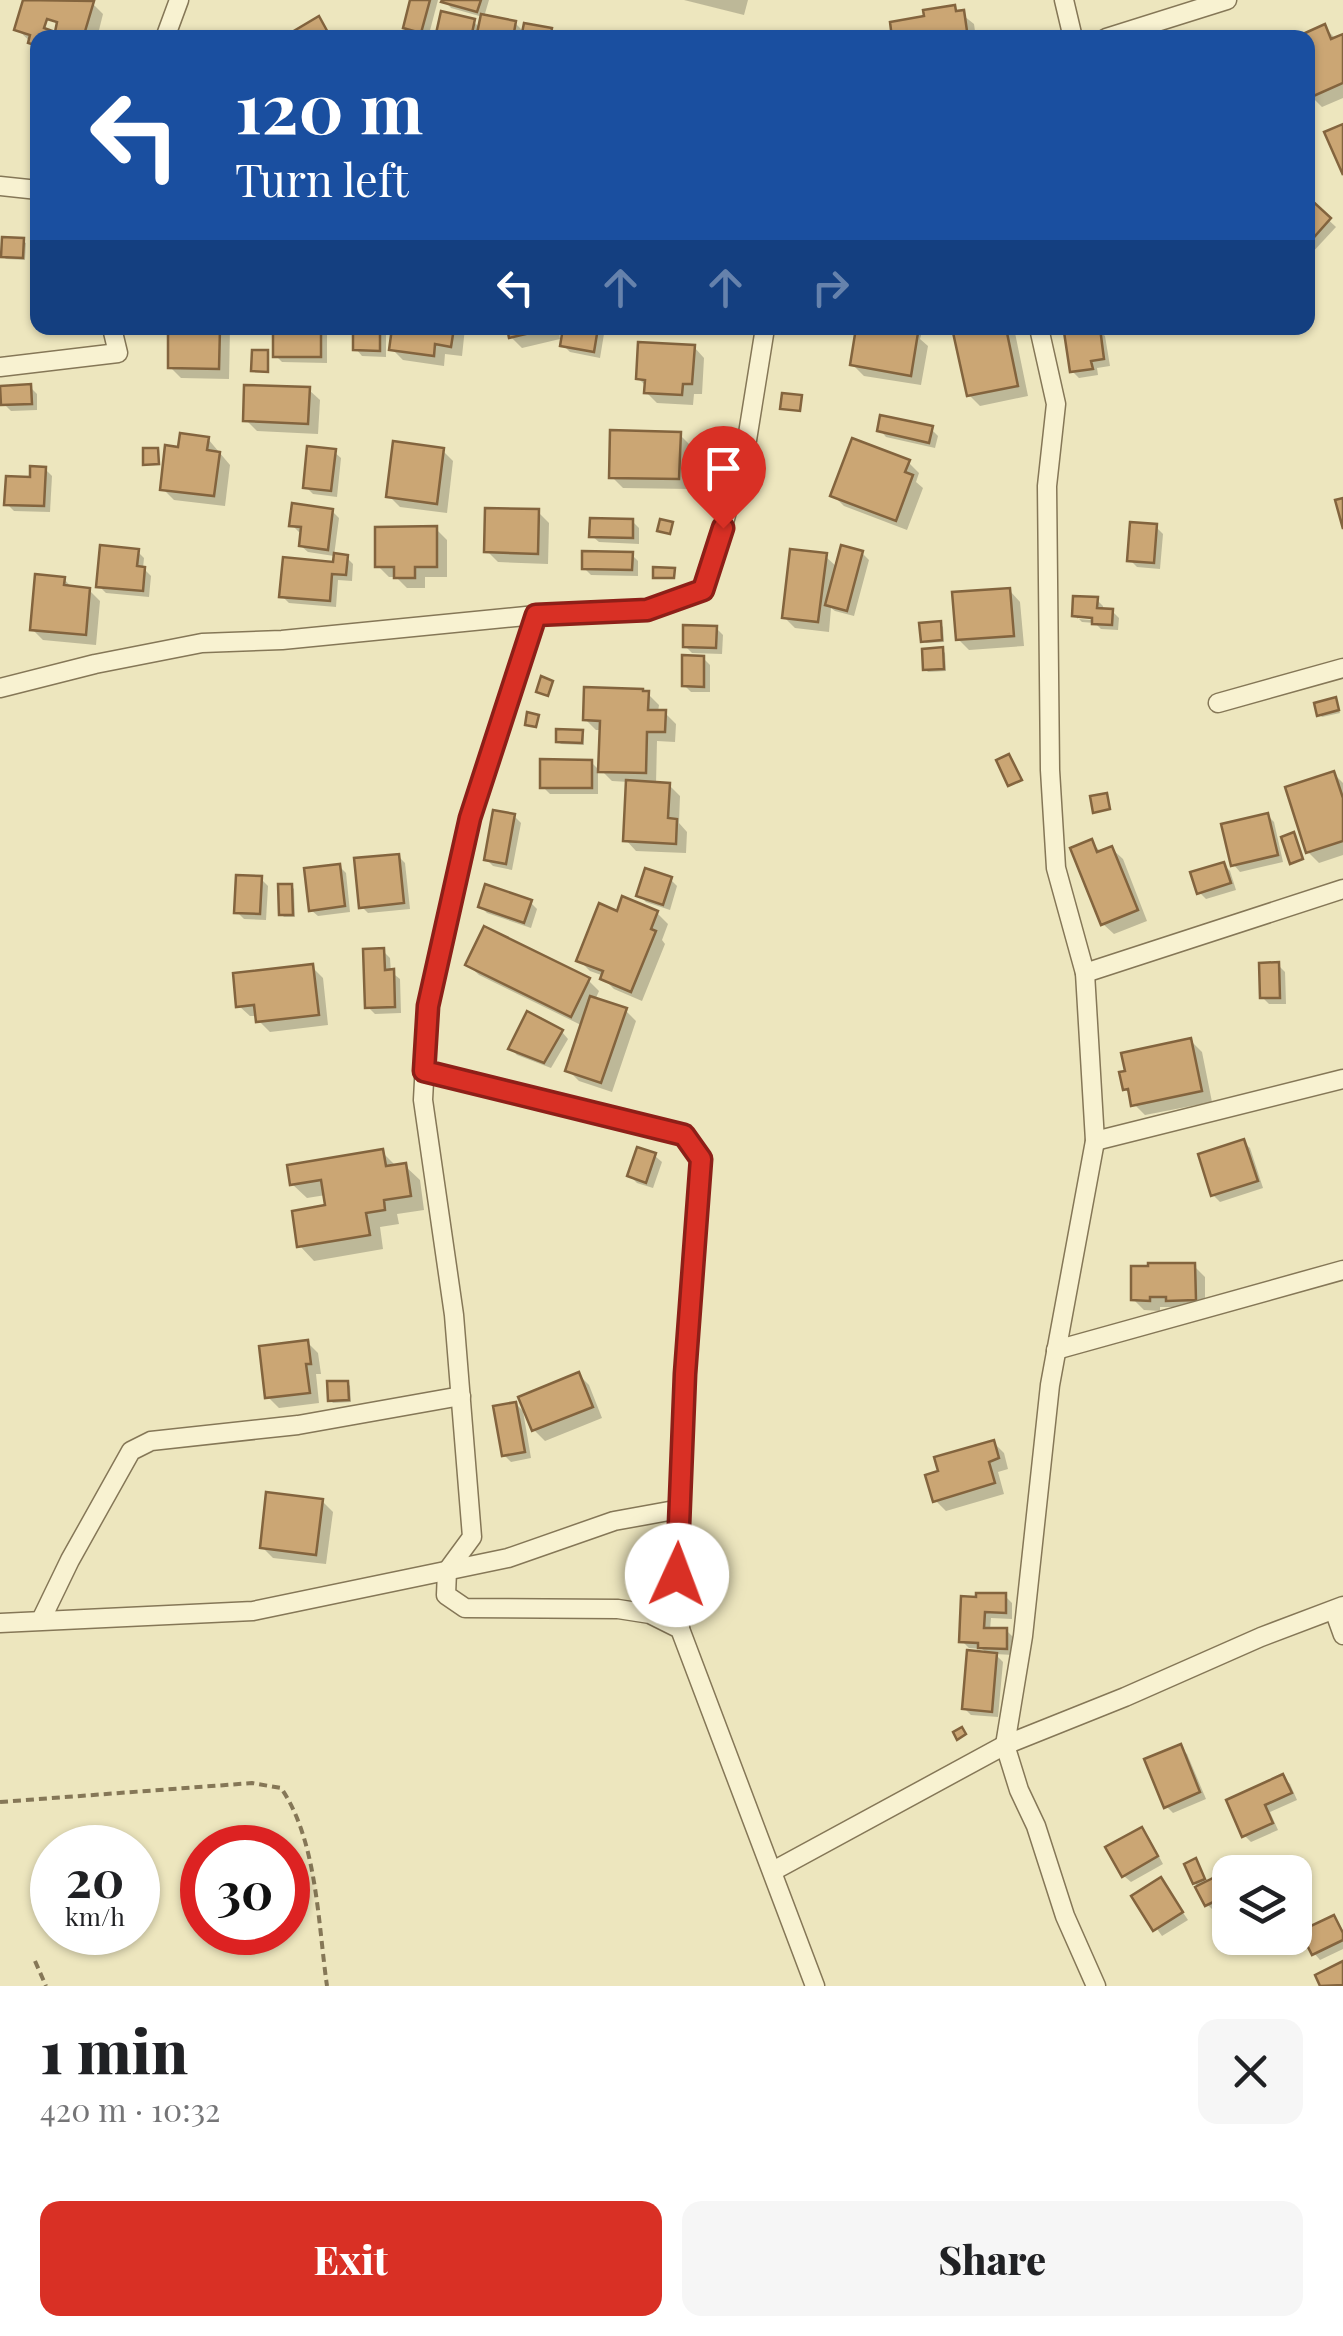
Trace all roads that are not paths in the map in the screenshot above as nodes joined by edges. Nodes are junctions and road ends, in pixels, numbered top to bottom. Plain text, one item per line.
1 (179, 0) edge
2 (1064, 0) edge
3 (1227, 0) edge
4 (168, 30) edge
5 (1071, 30) edge
6 (1131, 30) edge
7 (0, 186) edge
8 (30, 189) edge
9 (114, 335) edge
10 (764, 335) edge
11 (1041, 335) edge
12 (0, 367) edge
13 (536, 615) junction
14 (1343, 668) edge
15 (0, 688) edge
16 (1218, 703) dead end
17 (1343, 888) edge
18 (1085, 973) junction
19 (424, 1071) junction
20 (1343, 1079) edge
21 (1095, 1141) junction
22 (1343, 1270) edge
23 (1056, 1350) junction
24 (461, 1396) junction
25 (680, 1509) junction
26 (447, 1572) junction
27 (1339, 1608) edge
28 (42, 1620) junction
29 (0, 1623) edge
30 (680, 1629) junction
31 (1343, 1635) edge
32 (1005, 1744) junction
33 (773, 1871) junction
34 (815, 1986) edge
35 (1096, 1986) edge

1 - 4 street
2 - 5 street
3 - 6 street
7 - 8 street
9 - 12 street
10 - 13 street
11 - 18 street
13 - 15 street
13 - 19 street
14 - 16 street
17 - 18 street
18 - 21 street
19 - 24 street
19 - 25 street
20 - 21 street
21 - 23 street
22 - 23 street
23 - 32 street
24 - 26 street
24 - 28 street
25 - 26 street
25 - 30 street
26 - 28 street
26 - 30 street
27 - 31 street
27 - 32 street
28 - 29 street
30 - 33 street
32 - 33 street
32 - 35 street
33 - 34 street

